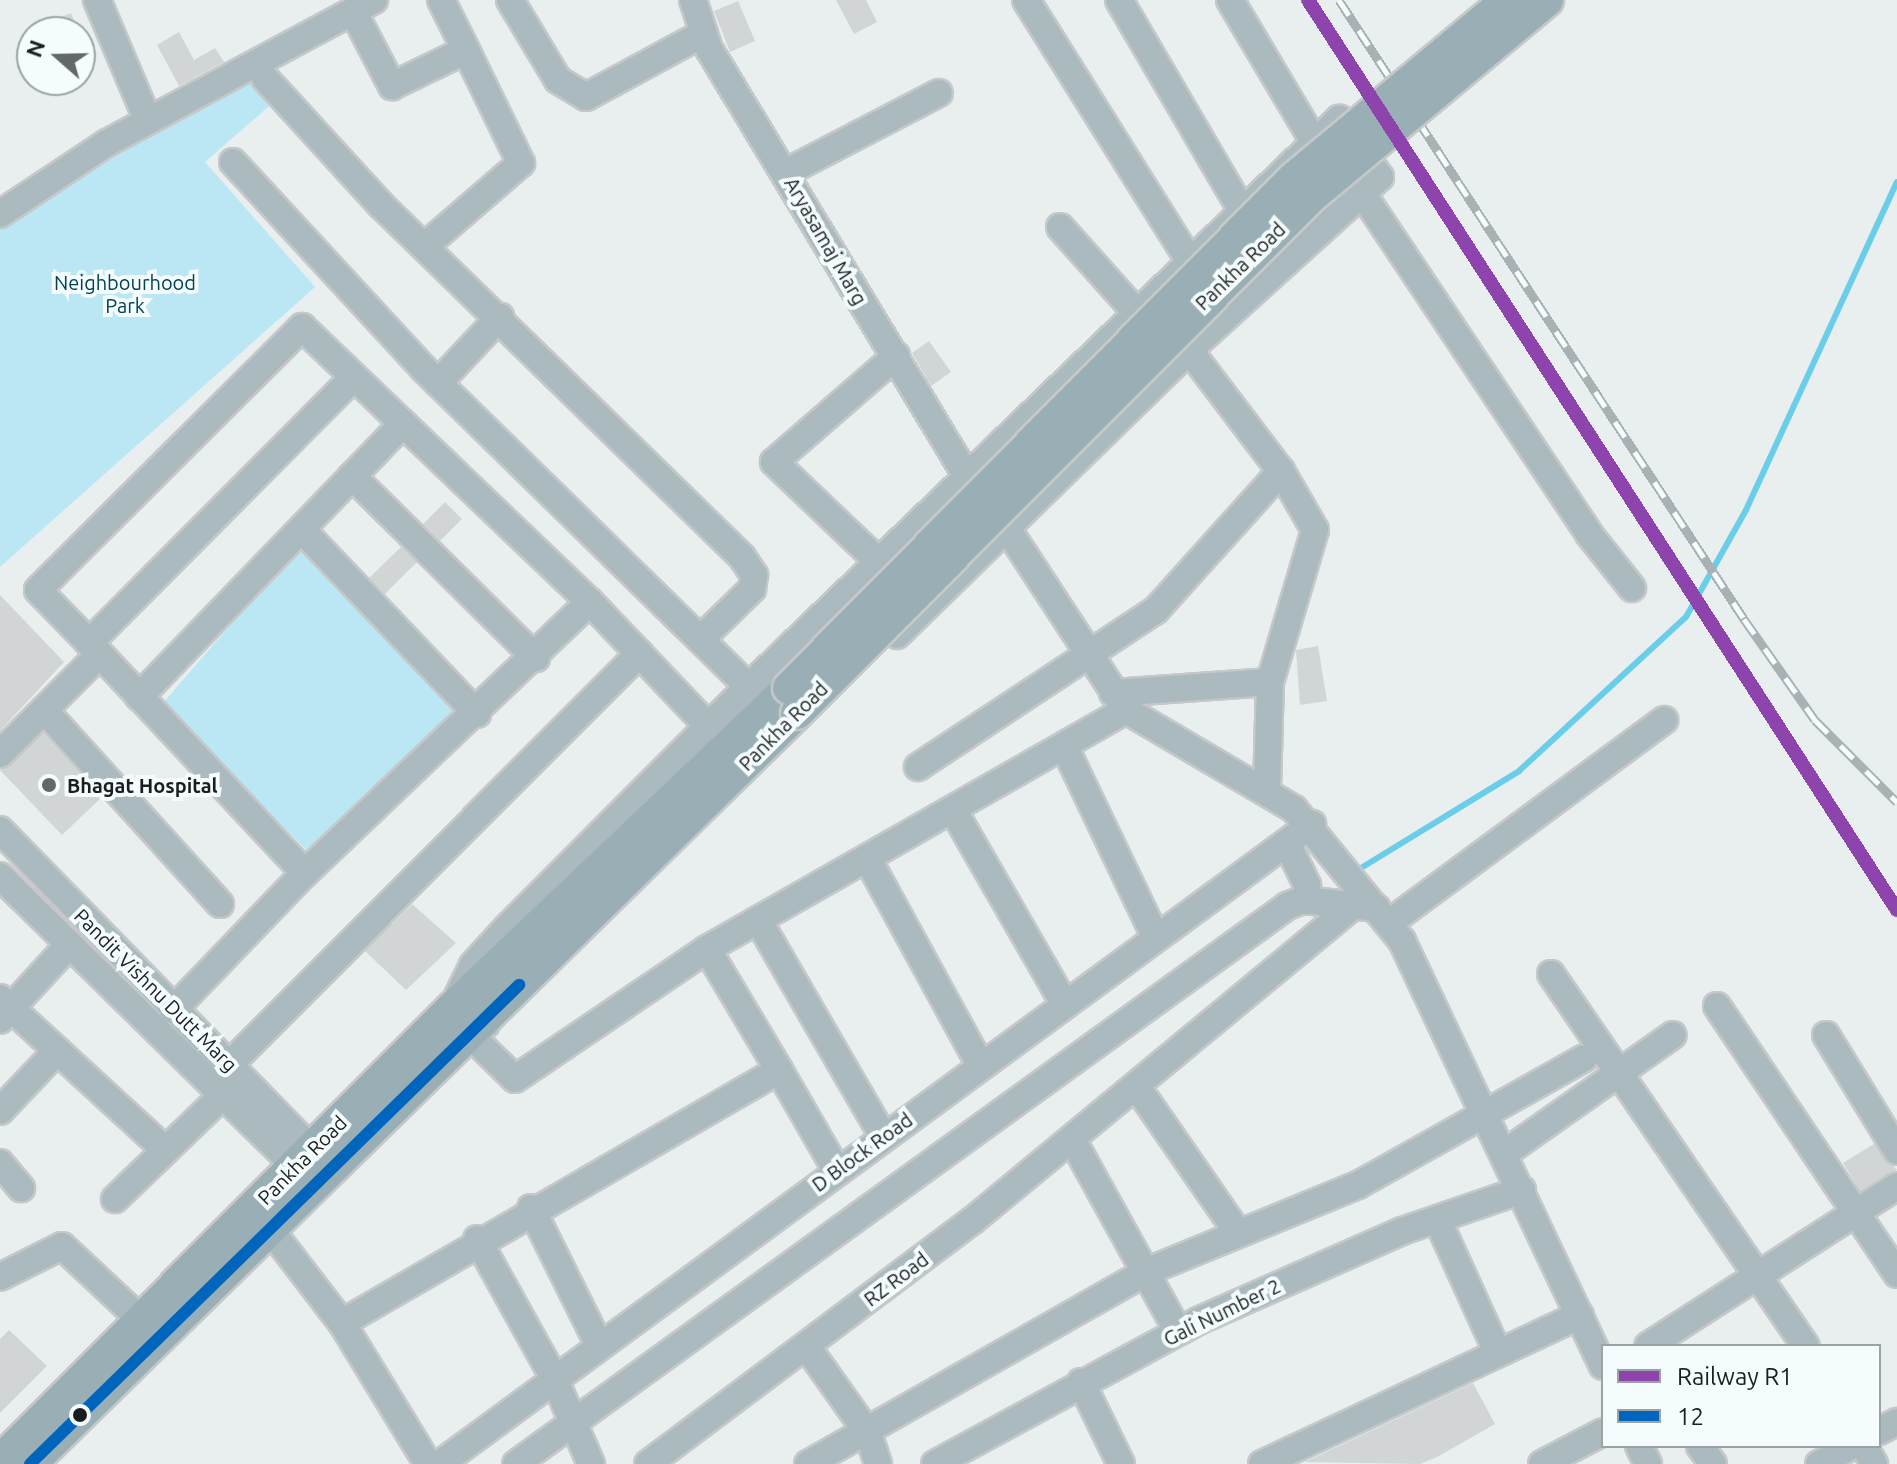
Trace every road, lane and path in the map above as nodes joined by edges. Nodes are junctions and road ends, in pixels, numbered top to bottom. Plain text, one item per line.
1 (97, 0) edge
2 (441, 0) edge
3 (510, 0) edge
4 (693, 0) edge
5 (1026, 0) edge
6 (1119, 0) edge
7 (1230, 0) edge
8 (1508, 0) edge
9 (1547, 0) edge
10 (360, 5) edge
11 (704, 33) junction
12 (466, 50) junction
13 (265, 78) dead end
14 (939, 93) dead end
15 (148, 121) junction
16 (1313, 140) junction
17 (233, 162) dead end
18 (787, 172) junction
19 (1362, 193) junction
20 (1241, 209) junction
21 (0, 214) edge
22 (1060, 227) dead end
23 (425, 246) junction
24 (1189, 260) junction
25 (1136, 312) junction
26 (500, 317) junction
27 (1189, 350) junction
28 (896, 356) junction
29 (354, 377) junction
30 (438, 383) junction
31 (403, 424) junction
32 (1281, 471) junction
33 (352, 476) junction
34 (970, 476) junction
35 (1005, 528) junction
36 (302, 530) junction
37 (881, 564) junction
38 (1632, 588) dead end
39 (590, 602) junction
40 (701, 639) junction
41 (94, 649) junction
42 (639, 654) junction
43 (536, 658) junction
44 (1088, 659) junction
45 (1270, 682) junction
46 (748, 686) junction
47 (139, 697) junction
48 (793, 700) junction
49 (1119, 702) junction
50 (44, 710) junction
51 (477, 714) junction
52 (1664, 720) dead end
53 (708, 726) junction
54 (1064, 746) junction
55 (0, 754) edge
56 (918, 767) dead end
57 (1267, 789) junction
58 (953, 810) junction
59 (1312, 824) junction
60 (0, 830) edge
61 (1287, 843) junction
62 (867, 858) junction
63 (305, 873) junction
64 (0, 876) edge
65 (1307, 901) junction
66 (220, 904) dead end
67 (1373, 912) junction
68 (758, 920) junction
69 (1156, 938) junction
70 (68, 946) junction
71 (707, 949) junction
72 (1551, 974) dead end
73 (1065, 1005) junction
74 (1717, 1006) dead end
75 (4, 1009) edge
76 (173, 1010) junction
77 (460, 1021) junction
78 (1673, 1035) dead end
79 (1826, 1035) dead end
80 (57, 1051) junction
81 (1584, 1058) dead end
82 (229, 1065) junction
83 (981, 1066) junction
84 (779, 1070) junction
85 (1616, 1071) junction
86 (1137, 1087) junction
87 (222, 1096) junction
88 (0, 1111) edge
89 (1487, 1116) junction
90 (884, 1137) junction
91 (1073, 1141) junction
92 (163, 1148) junction
93 (1897, 1151) edge
94 (1505, 1153) junction
95 (0, 1163) edge
96 (312, 1167) junction
97 (837, 1171) junction
98 (1897, 1186) edge
99 (21, 1188) dead end
100 (1522, 1190) junction
101 (115, 1199) dead end
102 (531, 1208) junction
103 (1860, 1210) junction
104 (1438, 1221) junction
105 (269, 1228) junction
106 (1236, 1230) junction
107 (477, 1239) junction
108 (1148, 1271) junction
109 (1897, 1274) edge
110 (1758, 1275) junction
111 (0, 1277) edge
112 (1580, 1315) junction
113 (141, 1320) junction
114 (342, 1323) junction
115 (1178, 1331) junction
116 (1651, 1344) edge
117 (1805, 1344) edge
118 (599, 1345) junction
119 (807, 1347) junction
120 (1497, 1351) junction
121 (1601, 1362) edge
122 (554, 1378) junction
123 (1081, 1382) junction
124 (569, 1424) junction
125 (868, 1433) junction
126 (1601, 1433) edge
127 (1848, 1448) edge
128 (0, 1461) edge
129 (30, 1464) edge
130 (428, 1464) edge
131 (440, 1464) edge
132 (516, 1464) edge
133 (591, 1464) edge
134 (648, 1464) edge
135 (808, 1464) edge
136 (878, 1464) edge
137 (935, 1464) edge
138 (1121, 1464) edge
139 (1262, 1464) edge
140 (1542, 1464) edge
141 (1819, 1464) edge

1 - 15 street
2 - 12 street
3 - 11 street
4 - 11 street, Aryasamaj Marg
5 - 24 street
6 - 20 street
7 - 16 street
8 - 48 main road, Pankha Road, bridge
9 - 48 main road, Pankha Road, bridge
10 - 12 street
10 - 15 street
11 - 18 street, Aryasamaj Marg
12 - 23 street
13 - 23 street
14 - 18 street
15 - 21 street
16 - 19 street
16 - 20 street
17 - 30 street
18 - 28 street, Aryasamaj Marg
19 - 27 street
19 - 38 street
20 - 24 street
22 - 25 street
23 - 26 street
24 - 25 street
25 - 34 street
26 - 30 street
26 - 40 street
27 - 32 street
27 - 35 street
28 - 34 street, Aryasamaj Marg
28 - 37 street
29 - 31 street
29 - 41 street
29 - 41 street
30 - 40 street
31 - 33 street
31 - 39 street
32 - 44 street
32 - 45 street
33 - 36 street
33 - 43 street
34 - 35 street, Aryasamaj Marg
34 - 37 street
35 - 44 street, Aryasamaj Marg
35 - 77 street
36 - 47 street
36 - 51 street
37 - 46 street
39 - 42 street
39 - 43 street
40 - 46 street
41 - 47 street
41 - 50 street
42 - 53 street
42 - 82 street
43 - 51 street
44 - 49 street, Aryasamaj Marg
44 - 56 street
45 - 49 street
45 - 57 street
46 - 53 street
47 - 63 street
48 - 77 main road, Pankha Road
49 - 54 street
49 - 57 street
50 - 55 street
50 - 66 street
51 - 63 street
52 - 67 street, RZ Road
53 - 77 street
54 - 58 street
54 - 69 street
57 - 59 street
58 - 62 street
58 - 73 street
59 - 61 street, D Block Road
59 - 67 street
60 - 76 street, Pandit Vishnu Dutt Marg
61 - 65 street
61 - 69 street, D Block Road
62 - 68 street
62 - 83 street
63 - 76 street
64 - 70 street, Pandit Vishnu Dutt Marg
65 - 67 street
65 - 124 street
67 - 86 street, RZ Road
67 - 89 street
68 - 71 street
68 - 90 street
69 - 73 street, D Block Road
70 - 75 street
70 - 87 street, Pandit Vishnu Dutt Marg
71 - 77 street
71 - 84 street
72 - 85 street
73 - 83 street, D Block Road
74 - 103 street
75 - 80 street
76 - 82 street, Pandit Vishnu Dutt Marg
77 - 96 main road, Pankha Road
78 - 85 street
79 - 93 street
80 - 88 street
80 - 92 street
81 - 89 street
82 - 96 street, Pandit Vishnu Dutt Marg
83 - 90 street, D Block Road
84 - 97 street
84 - 102 street
85 - 94 street
85 - 110 street
86 - 91 street, RZ Road
86 - 106 street
87 - 92 street
87 - 96 street, Pandit Vishnu Dutt Marg
89 - 94 street
89 - 106 street
90 - 97 street, D Block Road
91 - 108 street
91 - 119 street, RZ Road
92 - 101 street
94 - 100 street
95 - 99 street
96 - 105 main road, Pankha Road
96 - 113 main road, Pankha Road
97 - 118 street, D Block Road
98 - 103 street
100 - 104 street, Gali Number 2
100 - 112 street
102 - 107 street
102 - 118 street
103 - 109 street
103 - 110 street
104 - 115 street, Gali Number 2
104 - 120 street
105 - 114 street
105 - 129 main road, Pankha Road
106 - 108 street
107 - 114 street
107 - 122 street
108 - 115 street
108 - 125 street
110 - 116 street
110 - 117 street
111 - 113 street
112 - 120 street
112 - 121 street
113 - 128 main road, Pankha Road
114 - 130 street
115 - 123 street, Gali Number 2
118 - 122 street, D Block Road
119 - 125 street
119 - 134 street, RZ Road
120 - 139 street
122 - 124 street
122 - 131 street, D Block Road
123 - 137 street, Gali Number 2
123 - 138 street
124 - 132 street
124 - 133 street
125 - 135 street
125 - 136 street
126 - 140 street
127 - 141 street

